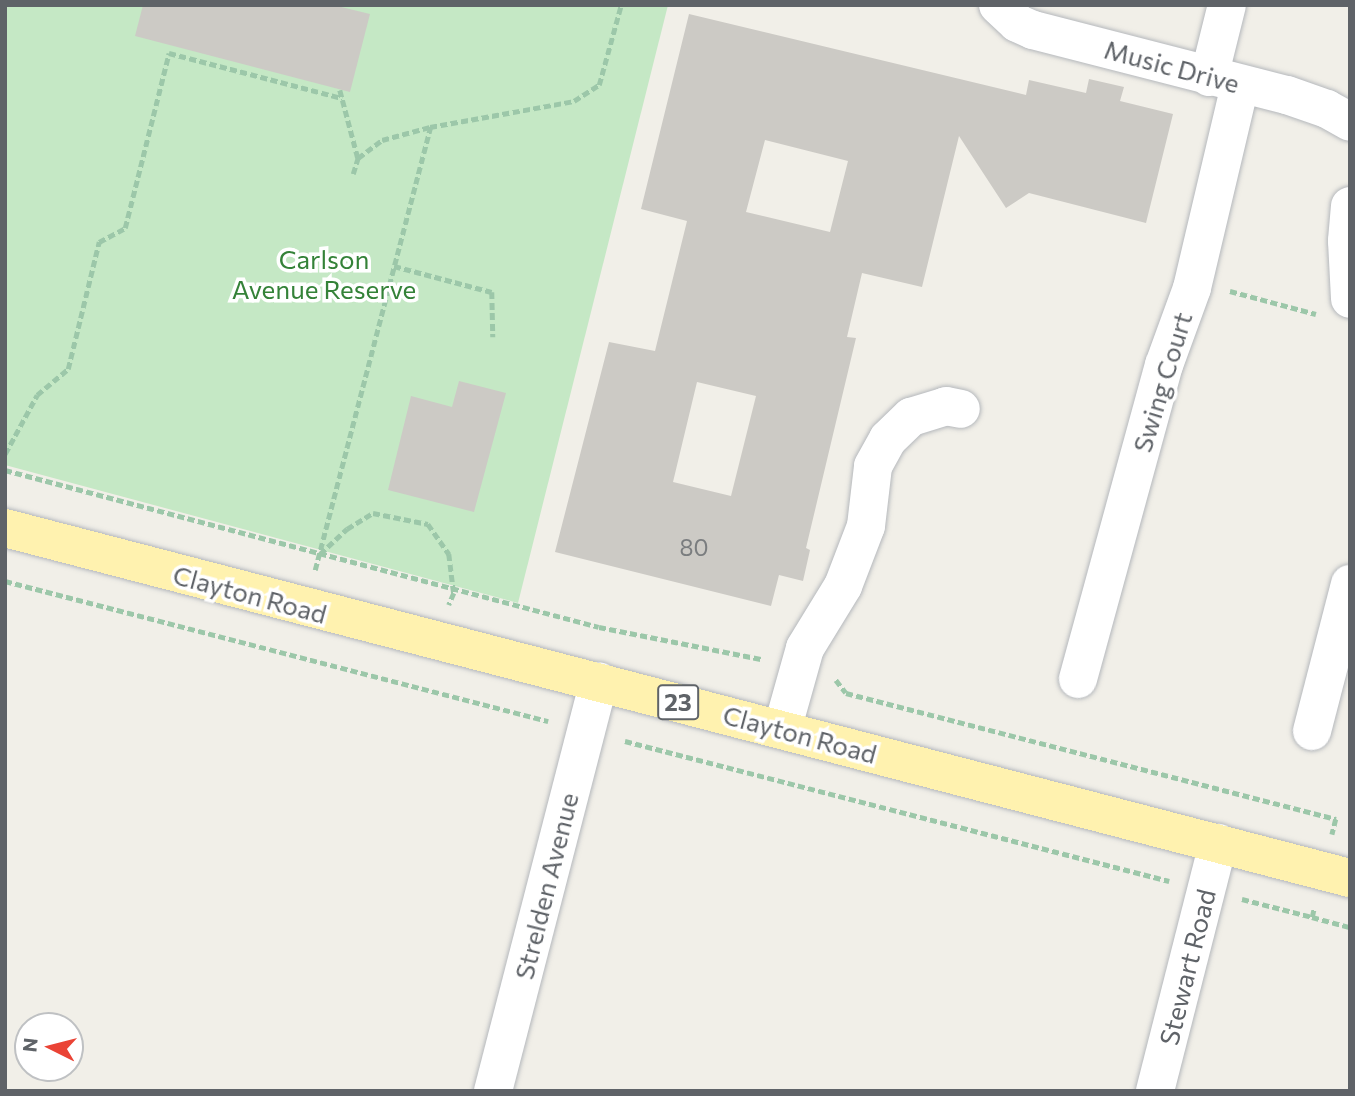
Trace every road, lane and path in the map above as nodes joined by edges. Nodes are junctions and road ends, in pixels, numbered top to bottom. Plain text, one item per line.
1 (621, 5) edge
2 (998, 5) edge
3 (1227, 5) edge
4 (1224, 81) junction
5 (340, 90) dead end
6 (342, 98) junction
7 (1350, 122) edge
8 (429, 127) junction
9 (358, 158) junction
10 (353, 174) dead end
11 (1350, 206) edge
12 (394, 266) junction
13 (1194, 283) junction
14 (1338, 308) edge
15 (493, 337) dead end
16 (961, 409) dead end
17 (5, 454) edge
18 (5, 471) edge
19 (5, 528) edge
20 (319, 554) junction
21 (5, 581) edge
22 (1350, 584) edge
23 (453, 590) junction
24 (305, 608) junction
25 (437, 643) junction
26 (800, 669) junction
27 (1078, 679) dead end
28 (599, 682) junction
29 (782, 730) junction
30 (586, 731) junction
31 (1312, 732) dead end
32 (1218, 844) junction
33 (1336, 874) edge
34 (1207, 890) junction
35 (1312, 917) junction
36 (1350, 927) edge
37 (493, 1091) edge
38 (1155, 1091) edge

1 - 8 path
2 - 4 street, Music Drive
3 - 4 street, Swing Court
4 - 7 street, Music Drive
4 - 13 street, Swing Court
5 - 6 path
6 - 9 path
6 - 17 path
8 - 9 path
8 - 12 path
9 - 10 path
11 - 14 street
12 - 15 path
12 - 20 path
13 - 14 path
13 - 27 street, Swing Court
16 - 26 street
18 - 20 path
19 - 24 main road, Clayton Road / 23
20 - 23 path
20 - 23 path
20 - 24 path
21 - 30 path
22 - 31 street
23 - 25 path
23 - 26 path
24 - 25 main road, Clayton Road / 23
25 - 28 main road, Clayton Road / 23
26 - 29 street
26 - 33 path
28 - 29 main road, Clayton Road / 23
28 - 30 street, Strelden Avenue
29 - 32 main road, Clayton Road / 23
30 - 34 path
30 - 37 street, Strelden Avenue
32 - 33 main road, Clayton Road / 23
32 - 34 street, Stewart Road
33 - 35 path
34 - 35 path
34 - 38 street, Stewart Road
35 - 36 path

